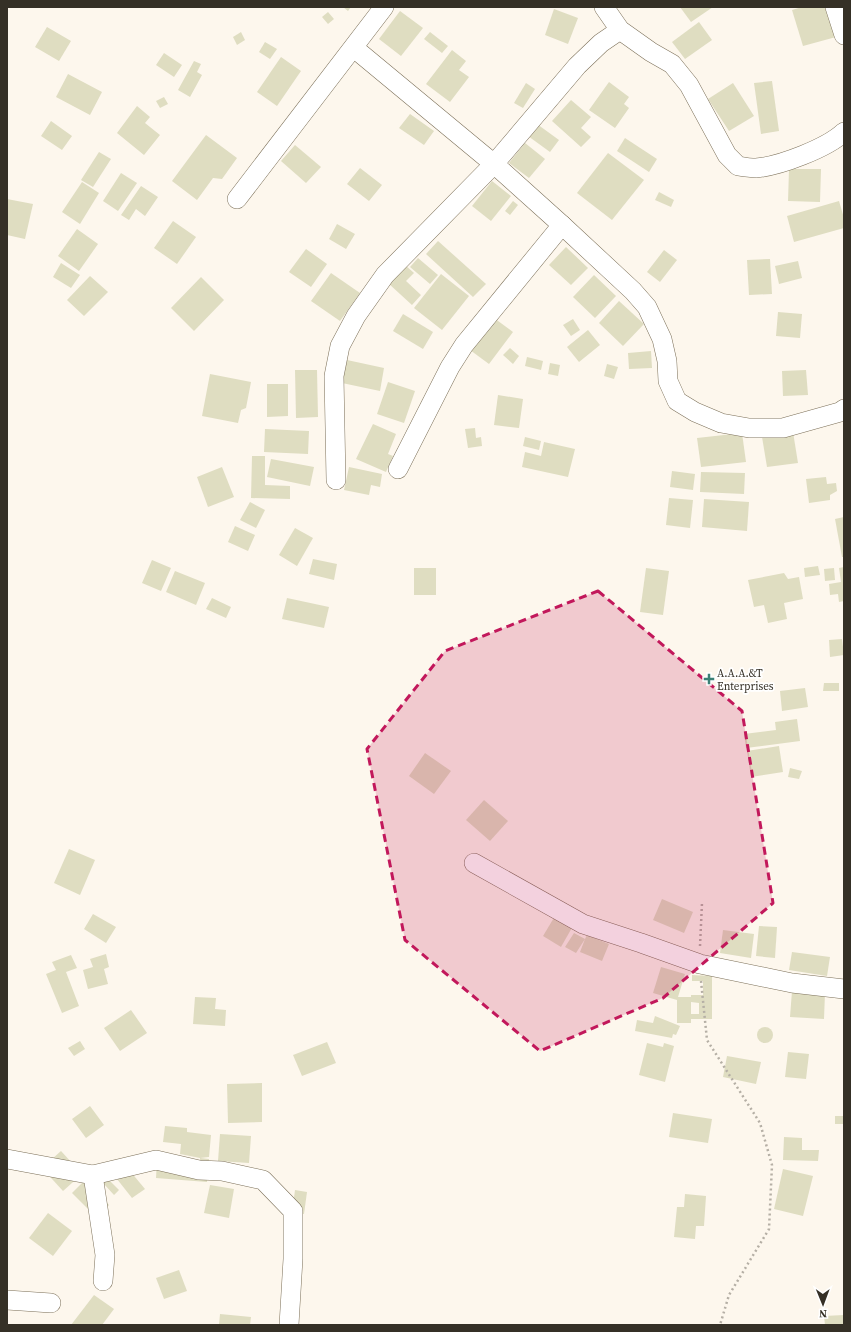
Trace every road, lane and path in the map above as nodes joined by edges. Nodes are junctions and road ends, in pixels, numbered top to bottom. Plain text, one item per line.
1 (384, 7) edge
2 (604, 7) edge
3 (835, 7) edge
4 (620, 30) junction
5 (844, 35) edge
6 (354, 48) junction
7 (844, 132) edge
8 (494, 164) junction
9 (237, 199) dead end
10 (562, 225) junction
11 (844, 409) edge
12 (398, 470) dead end
13 (336, 480) dead end
14 (474, 863) dead end
15 (702, 903) dead end
16 (700, 964) junction
17 (844, 989) edge
18 (7, 1159) edge
19 (93, 1175) junction
20 (103, 1281) dead end
21 (7, 1300) edge
22 (51, 1303) dead end
23 (289, 1325) edge
24 (720, 1325) edge

1 - 6 street
2 - 4 street
3 - 5 street
4 - 7 street
4 - 8 street
6 - 8 street
6 - 9 street
8 - 10 street
8 - 13 street
10 - 11 street
10 - 12 street
14 - 16 street
15 - 16 path
16 - 17 street
16 - 24 path
18 - 19 street
19 - 20 street
19 - 23 street
21 - 22 street

